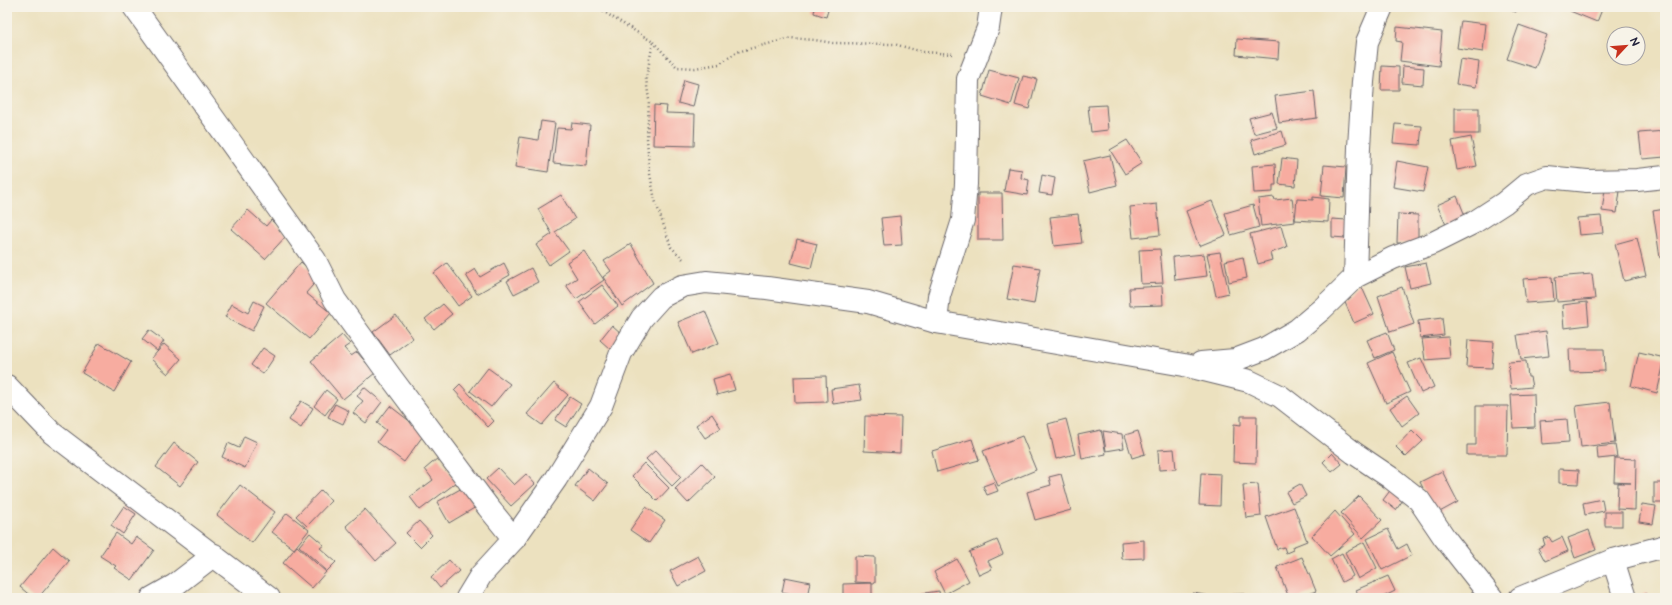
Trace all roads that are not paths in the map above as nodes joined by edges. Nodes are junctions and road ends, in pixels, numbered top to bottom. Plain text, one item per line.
1 (134, 7) edge
2 (991, 7) edge
3 (1382, 7) edge
4 (1665, 177) edge
5 (1355, 276) junction
6 (936, 322) junction
7 (1184, 365) junction
8 (7, 386) edge
9 (514, 539) junction
10 (1665, 546) edge
11 (214, 555) junction
12 (1613, 560) junction
13 (152, 598) edge
14 (269, 598) edge
15 (467, 598) edge
16 (1492, 598) edge
17 (1520, 598) edge
18 (1625, 598) edge

1 - 9 street
2 - 6 street
3 - 5 street
4 - 5 street
5 - 7 street
6 - 7 street
6 - 9 street
7 - 16 street
8 - 11 street
9 - 15 street
10 - 12 street
11 - 13 street
11 - 14 street
12 - 17 street
12 - 18 street

